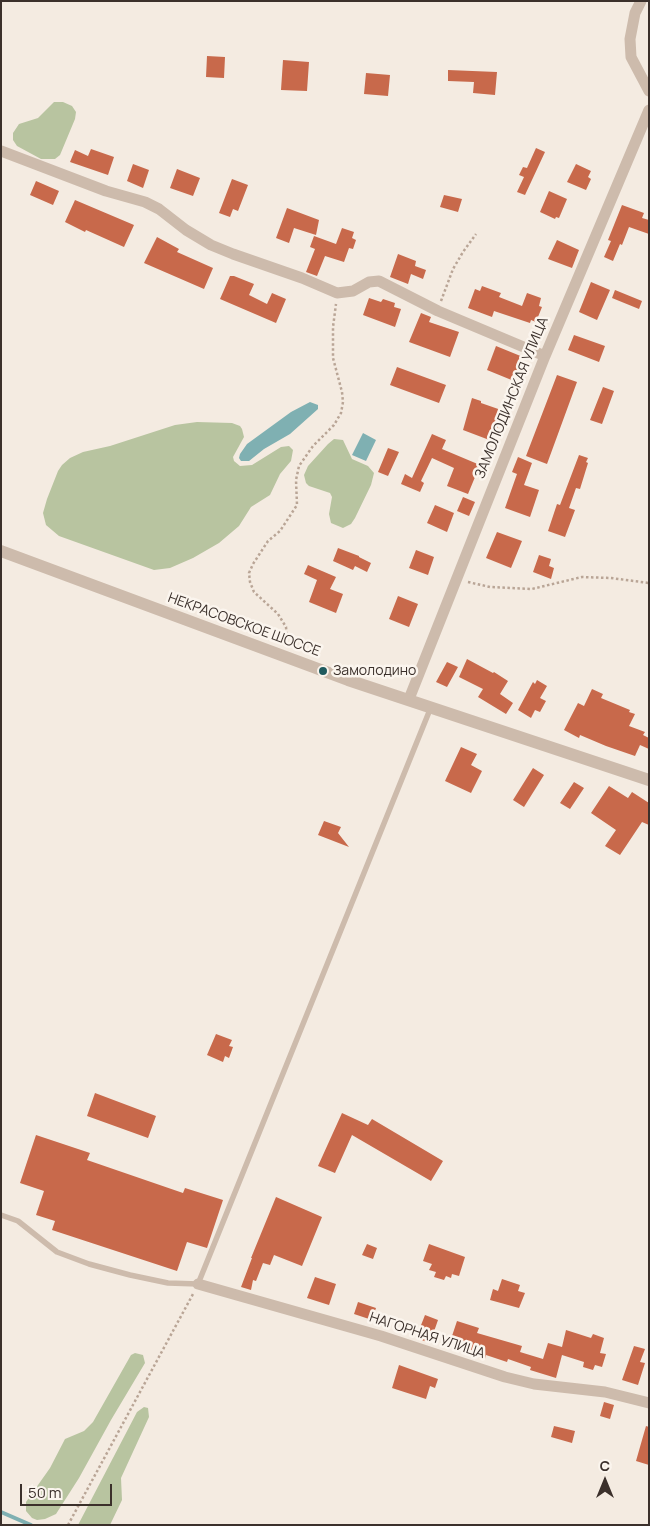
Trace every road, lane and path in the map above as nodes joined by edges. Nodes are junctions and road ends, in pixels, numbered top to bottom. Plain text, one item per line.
1 (642, 1) edge
2 (649, 91) edge
3 (649, 110) edge
4 (1, 151) edge
5 (476, 234) dead end
6 (337, 293) junction
7 (438, 311) junction
8 (545, 356) junction
9 (1, 551) edge
10 (455, 579) junction
11 (649, 583) edge
12 (281, 654) junction
13 (408, 699) junction
14 (431, 707) junction
15 (649, 780) edge
16 (1, 1215) edge
17 (198, 1284) junction
18 (649, 1403) edge
19 (68, 1525) edge

1 - 2 street
3 - 8 street, ЗАМОЛОДИНСКАЯ УЛИЦА
4 - 6 street
5 - 7 path
6 - 7 street
6 - 12 path
7 - 8 street
8 - 10 street, ЗАМОЛОДИНСКАЯ УЛИЦА
9 - 12 street, НЕКРАСОВСКОЕ ШОССЕ
10 - 11 path
10 - 13 street, ЗАМОЛОДИНСКАЯ УЛИЦА
12 - 13 street, НЕКРАСОВСКОЕ ШОССЕ
13 - 14 street, НЕКРАСОВСКОЕ ШОССЕ
14 - 15 street, НЕКРАСОВСКОЕ ШОССЕ
14 - 17 lane
16 - 17 lane
17 - 18 street, НАГОРНАЯ УЛИЦА
17 - 19 path

